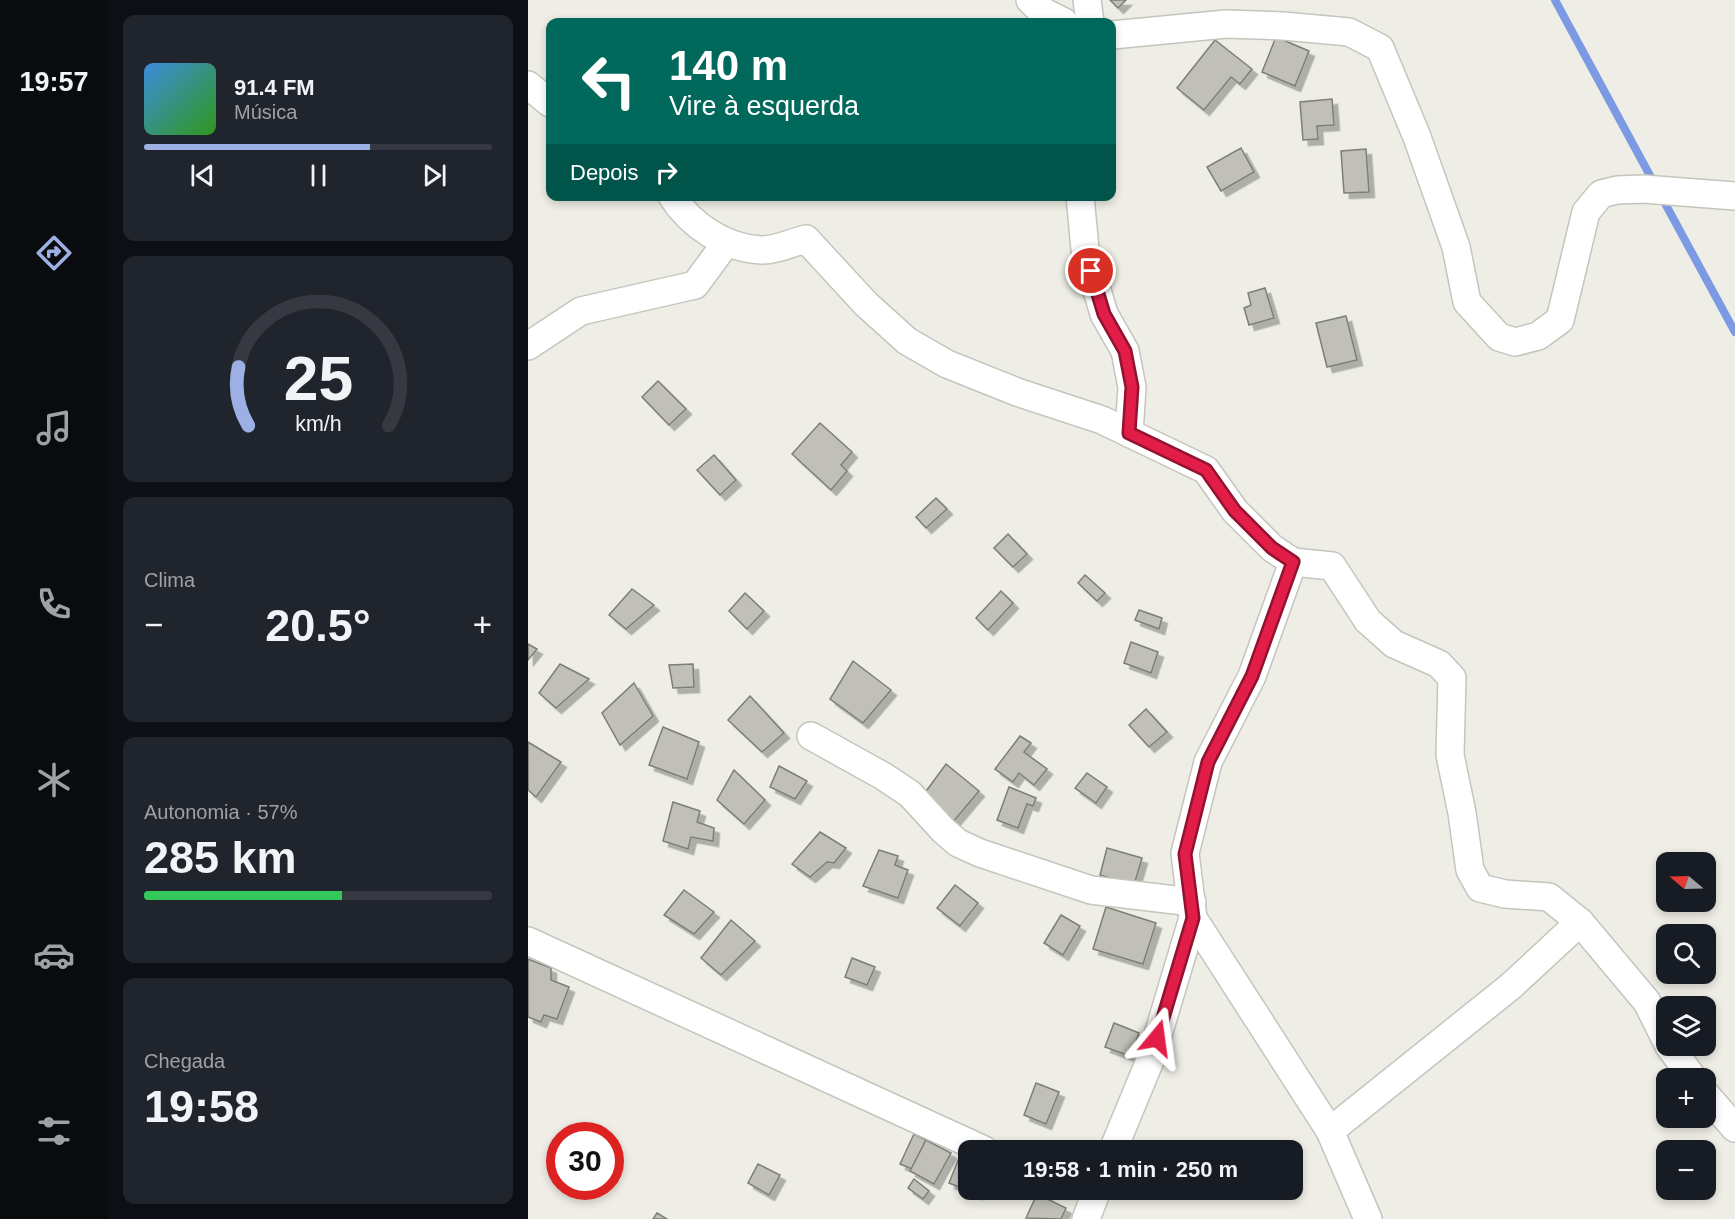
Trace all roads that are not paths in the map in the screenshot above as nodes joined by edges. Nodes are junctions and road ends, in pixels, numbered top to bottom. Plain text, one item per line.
1 (1030, 0) edge
2 (1087, 0) edge
3 (1056, 18) edge
4 (1089, 18) edge
5 (1116, 35) edge
6 (528, 85) edge
7 (546, 100) edge
8 (1735, 196) edge
9 (675, 201) edge
10 (1080, 201) edge
11 (726, 243) junction
12 (531, 337) edge
13 (1129, 433) junction
14 (1293, 562) junction
15 (812, 736) dead end
16 (1193, 910) junction
17 (1580, 922) junction
18 (528, 941) edge
19 (1656, 1020) edge
20 (1716, 1106) edge
21 (1735, 1128) edge
22 (1330, 1131) junction
23 (962, 1140) edge
24 (1117, 1140) edge
25 (1368, 1219) edge

1 - 3 street
2 - 4 street
5 - 8 street
6 - 7 street
9 - 11 street
10 - 13 street
11 - 12 street
11 - 13 street
13 - 14 street
14 - 16 street
14 - 17 street
15 - 16 street
16 - 22 street
16 - 24 street
17 - 19 street
17 - 22 street
18 - 23 street
20 - 21 street
22 - 25 street

